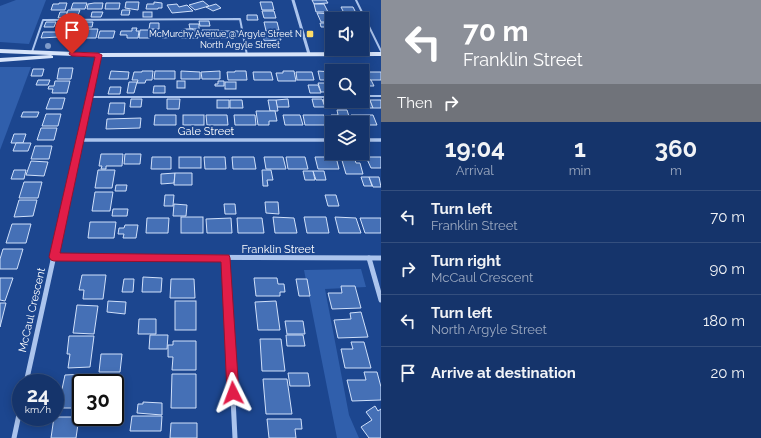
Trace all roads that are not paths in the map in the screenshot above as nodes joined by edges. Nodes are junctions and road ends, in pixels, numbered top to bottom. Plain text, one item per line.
1 (293, 0) edge
2 (356, 0) edge
3 (0, 51) edge
4 (32, 52) junction
5 (381, 52) edge
6 (309, 54) junction
7 (98, 55) junction
8 (247, 55) junction
9 (0, 60) edge
10 (325, 96) edge
11 (369, 96) edge
12 (381, 96) edge
13 (90, 97) junction
14 (81, 140) junction
15 (325, 140) edge
16 (369, 140) edge
17 (381, 140) edge
18 (54, 257) junction
19 (226, 258) junction
20 (369, 258) junction
21 (381, 258) edge
22 (381, 300) edge
23 (28, 374) edge
24 (17, 426) edge
25 (14, 438) edge
26 (235, 438) edge

1 - 6 street
2 - 5 lane
3 - 4 street, North Argyle Street
4 - 7 street, North Argyle Street
4 - 8 lane
5 - 6 street, North Argyle Street
6 - 8 street, North Argyle Street
7 - 8 street, North Argyle Street
7 - 9 street, North Argyle Street
7 - 13 street, McCaul Crescent
10 - 13 lane
11 - 12 lane
13 - 14 street, McCaul Crescent
14 - 15 street, Gale Street
14 - 18 street, McCaul Crescent
16 - 17 street
18 - 19 street, Franklin Street
18 - 23 street, McCaul Crescent
19 - 20 street, Franklin Street
19 - 26 street
20 - 21 street, Franklin Street
20 - 22 street
24 - 25 street

